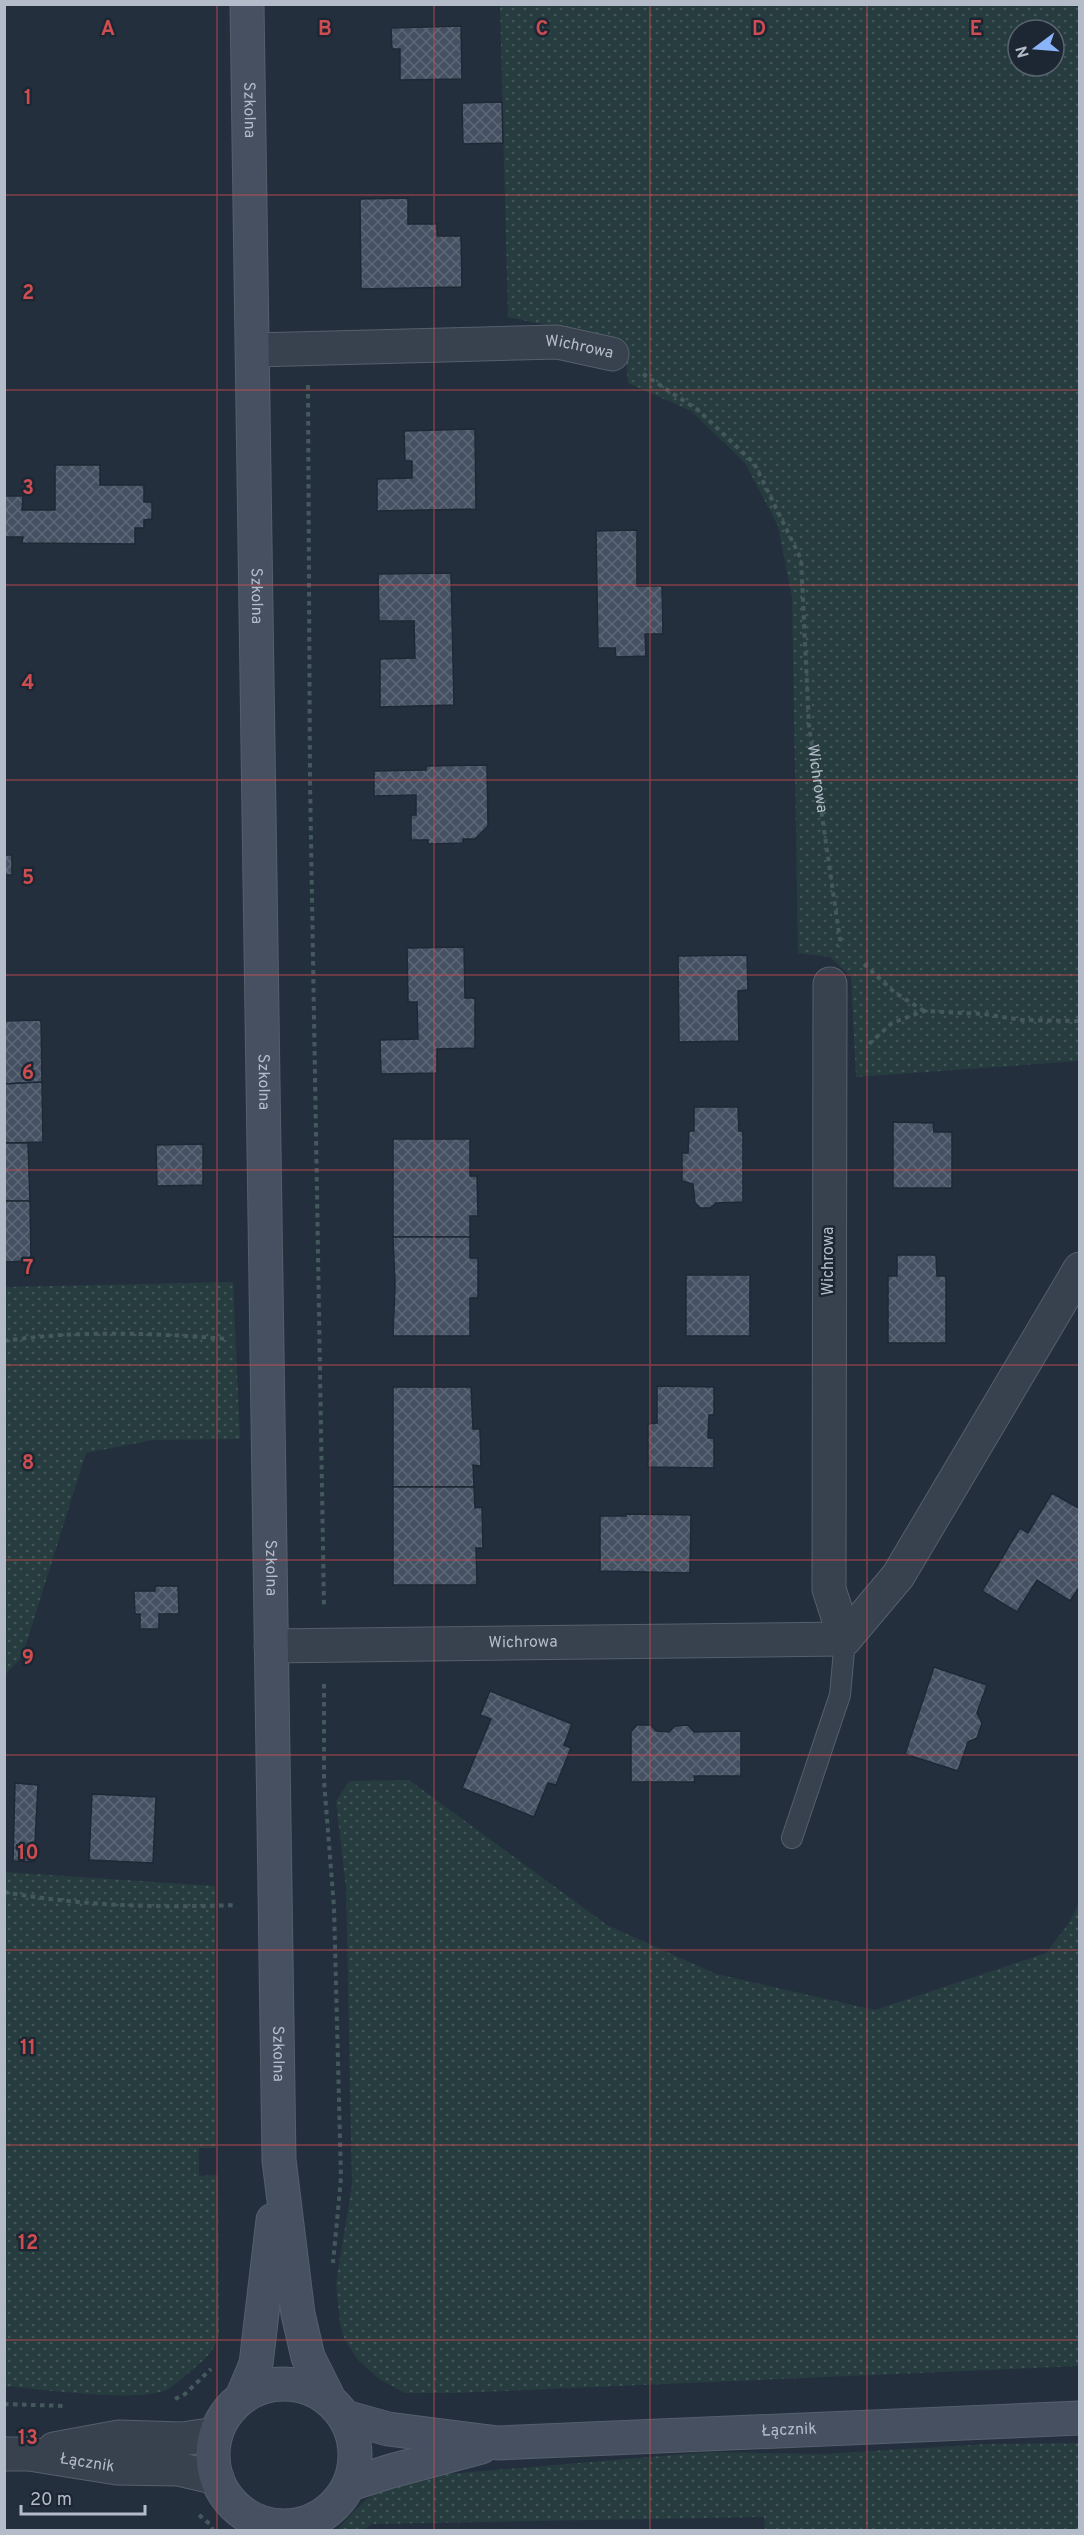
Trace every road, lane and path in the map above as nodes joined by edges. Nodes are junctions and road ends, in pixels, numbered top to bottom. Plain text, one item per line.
1 (247, 4) edge
2 (308, 349) junction
3 (253, 350) junction
4 (612, 354) joint
5 (840, 940) junction
6 (846, 947) dead end
7 (860, 960) dead end
8 (830, 984) joint
9 (924, 1011) junction
10 (1080, 1021) edge
11 (829, 1066) junction
12 (1080, 1269) edge
13 (4, 1341) edge
14 (266, 1342) junction
15 (845, 1639) junction
16 (324, 1645) junction
17 (271, 1646) junction
18 (792, 1838) dead end
19 (4, 1892) edge
20 (197, 1905) dead end
21 (279, 2160) junction
22 (332, 2268) dead end
23 (217, 2364) dead end
24 (242, 2397) junction
25 (170, 2402) dead end
26 (337, 2408) junction
27 (1080, 2418) edge
28 (216, 2434) junction
29 (498, 2443) junction
30 (17, 2454) edge
31 (216, 2478) junction
32 (350, 2484) junction
33 (246, 2522) edge
34 (311, 2526) edge

1 - 3 street, Szkolna
2 - 3 street, Wichrowa
2 - 4 street, Wichrowa
2 - 16 path
3 - 14 street, Szkolna
4 - 5 path, Wichrowa
5 - 6 path
5 - 8 path, Wichrowa
7 - 9 path
8 - 11 street, Wichrowa
9 - 10 path
9 - 11 path
11 - 15 street, Wichrowa
12 - 15 street
13 - 14 path
14 - 17 street, Szkolna
15 - 16 street, Wichrowa
15 - 18 lane
16 - 17 street, Wichrowa
16 - 22 path
17 - 21 street, Szkolna
19 - 20 path
21 - 24 street, Szkolna
21 - 26 street, Szkolna
23 - 25 path
24 - 26 street
24 - 28 street
26 - 29 street, Łącznik
26 - 32 street
27 - 29 street, Łącznik
28 - 30 street, Łącznik
28 - 31 street
29 - 32 street, Łącznik
30 - 31 street, Łącznik
31 - 33 street
32 - 34 street
33 - 34 street

